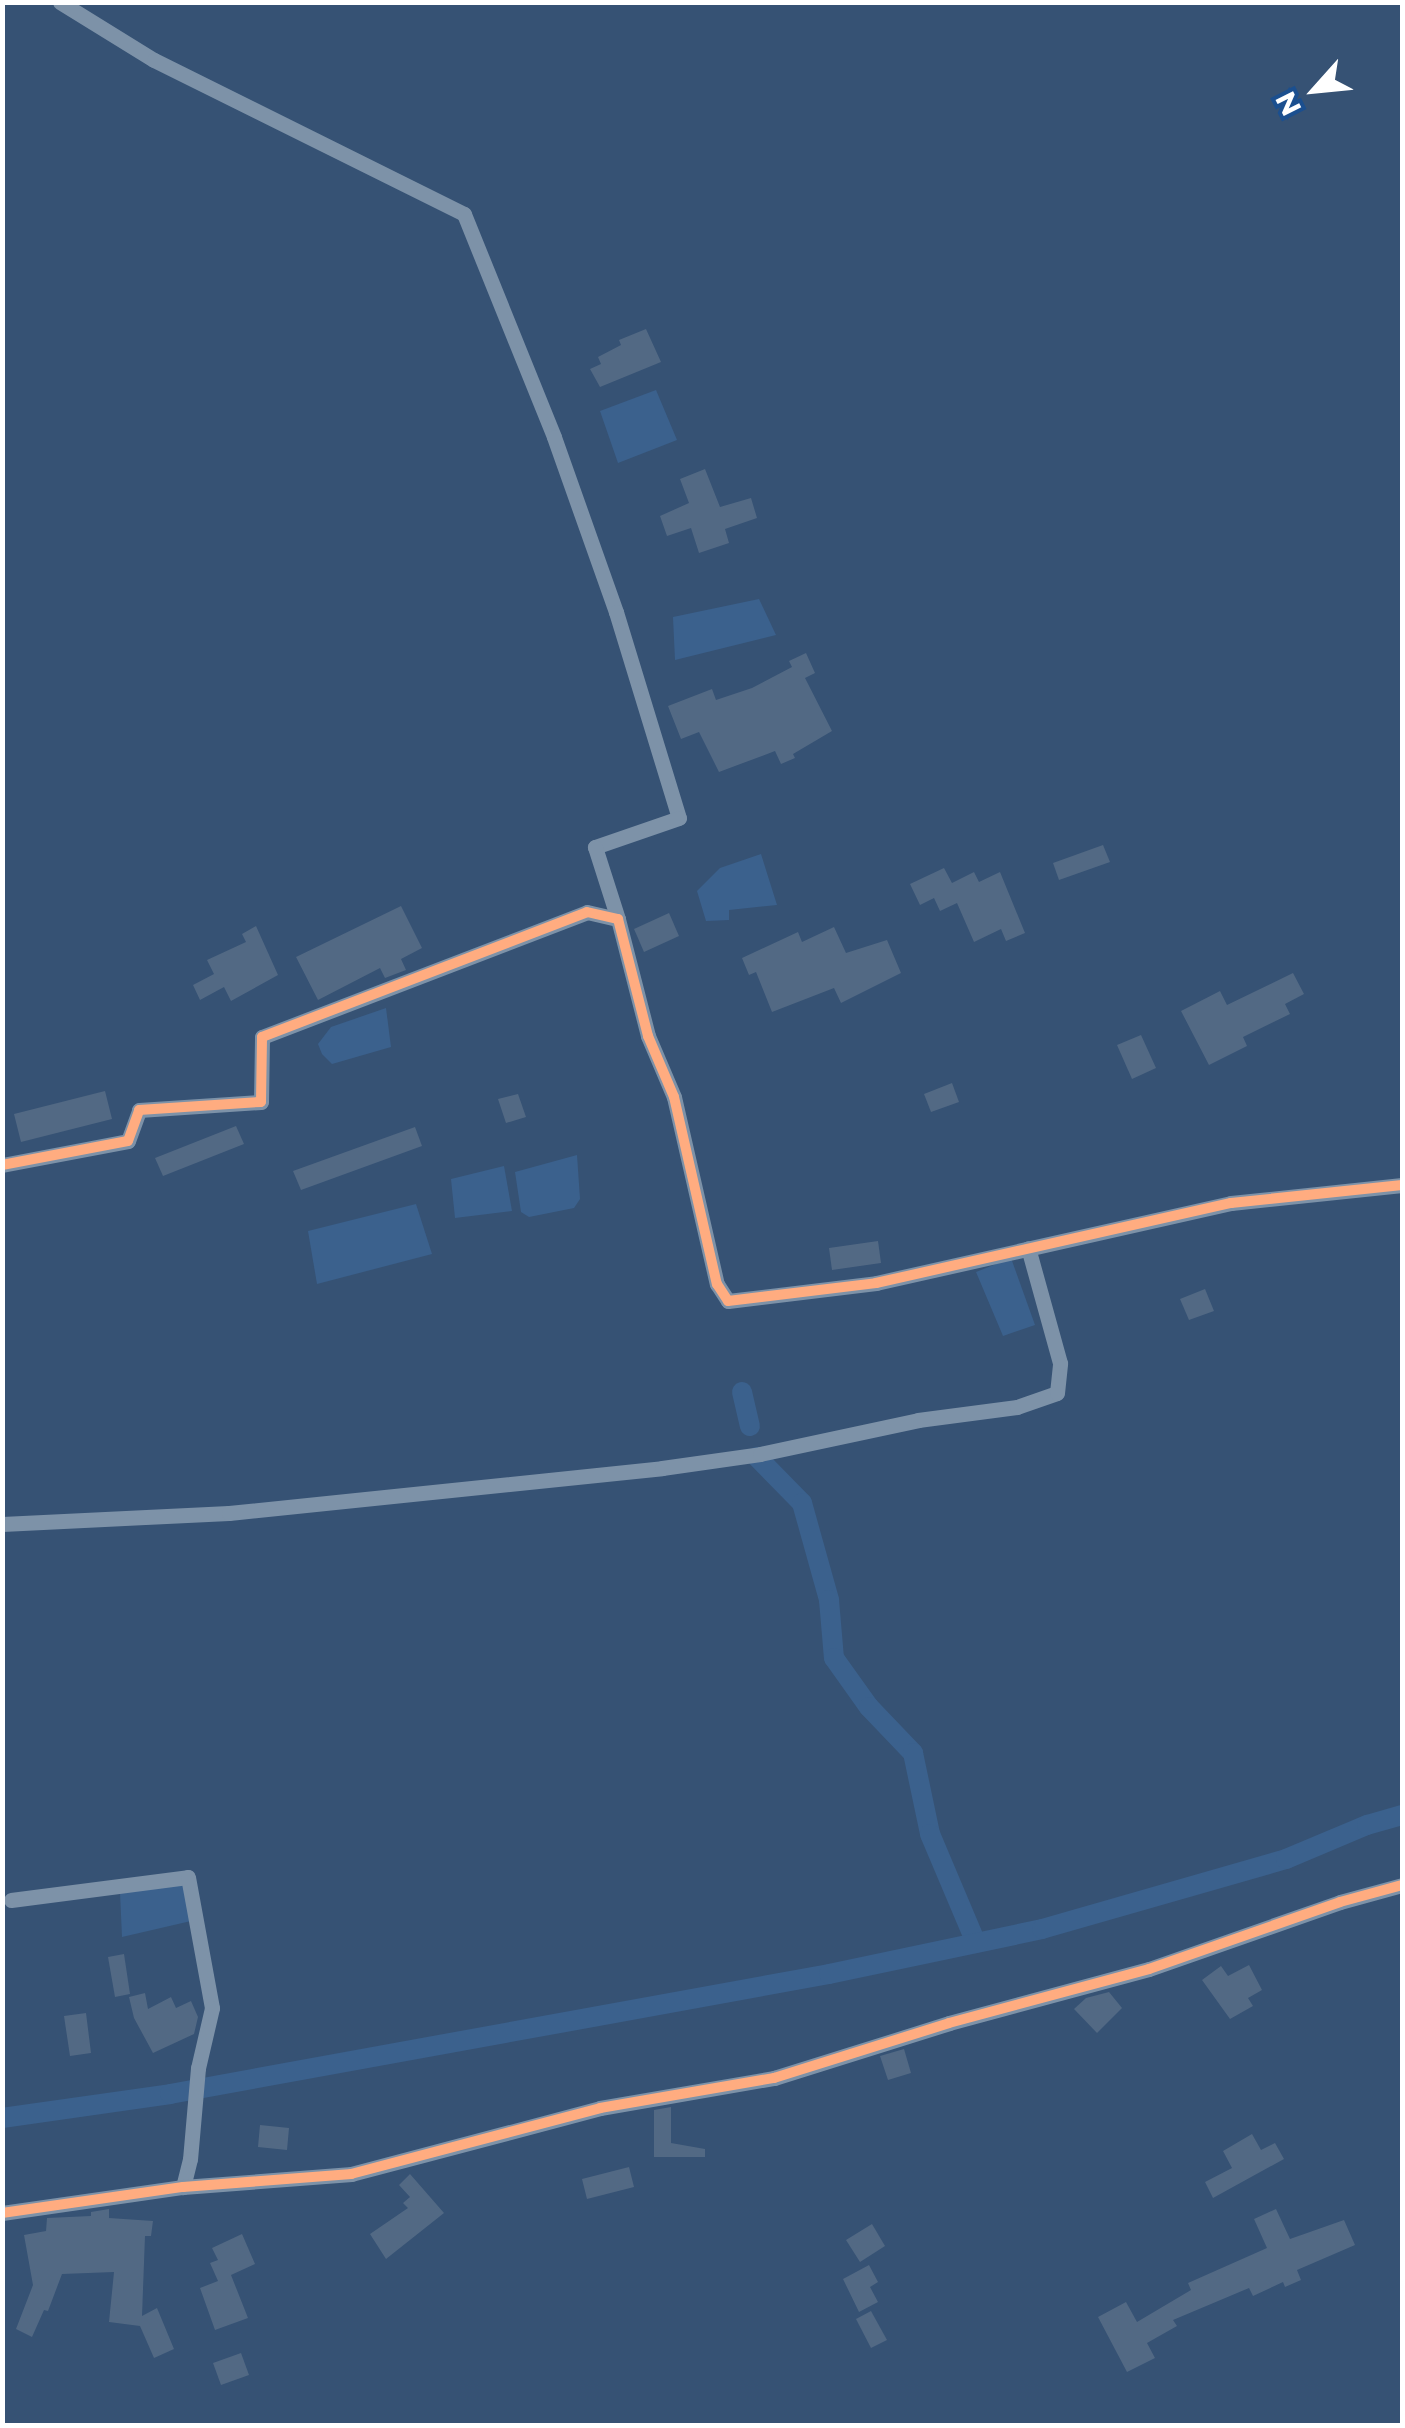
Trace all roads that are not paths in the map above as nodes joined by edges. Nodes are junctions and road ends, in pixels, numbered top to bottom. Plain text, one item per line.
1 (60, 2) edge
2 (618, 919) junction
3 (2, 1165) edge
4 (1402, 1185) edge
5 (1028, 1248) junction
6 (2, 1524) edge
7 (1402, 1885) edge
8 (11, 1900) dead end
9 (183, 2187) junction
10 (2, 2213) edge

1 - 2 street
2 - 3 street
2 - 5 street
4 - 5 street
5 - 6 street
7 - 9 street
8 - 9 street
9 - 10 street

